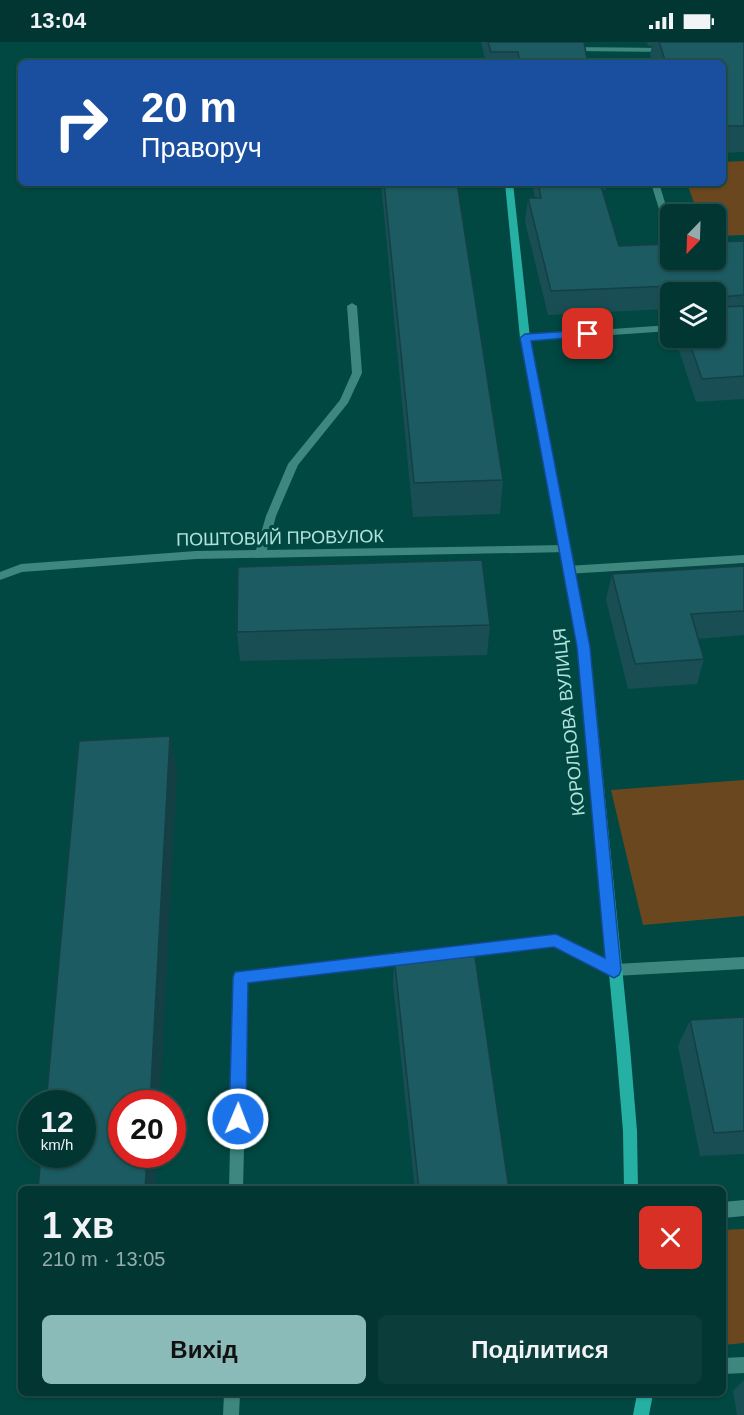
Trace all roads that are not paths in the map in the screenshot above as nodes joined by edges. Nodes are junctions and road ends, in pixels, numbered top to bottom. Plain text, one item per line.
1 (566, 49) edge
2 (673, 50) edge
3 (509, 186) edge
4 (656, 186) edge
5 (661, 204) edge
6 (352, 306) dead end
7 (660, 329) edge
8 (525, 338) junction
9 (564, 549) junction
10 (260, 554) junction
11 (744, 559) edge
12 (567, 570) junction
13 (0, 576) edge
14 (451, 953) edge
15 (427, 955) edge
16 (744, 963) edge
17 (614, 970) junction
18 (236, 1186) edge
19 (632, 1186) edge
20 (744, 1208) edge
21 (726, 1210) edge
22 (744, 1365) edge
23 (726, 1366) edge
24 (232, 1396) edge
25 (645, 1396) edge
26 (231, 1415) edge
27 (641, 1415) edge

1 - 2 street
3 - 8 street, КОРОЛЬОВА ВУЛИЦЯ
4 - 5 street
6 - 10 street
7 - 8 street
8 - 9 street, КОРОЛЬОВА ВУЛИЦЯ
9 - 10 street, ПОШТОВИЙ ПРОВУЛОК
9 - 12 street, КОРОЛЬОВА ВУЛИЦЯ
10 - 13 street, ПОШТОВИЙ ПРОВУЛОК
11 - 12 street
12 - 17 street, КОРОЛЬОВА ВУЛИЦЯ
14 - 17 street
15 - 18 street
16 - 17 street
17 - 19 street, КОРОЛЬОВА ВУЛИЦЯ
20 - 21 street
22 - 23 street
24 - 26 street
25 - 27 street

